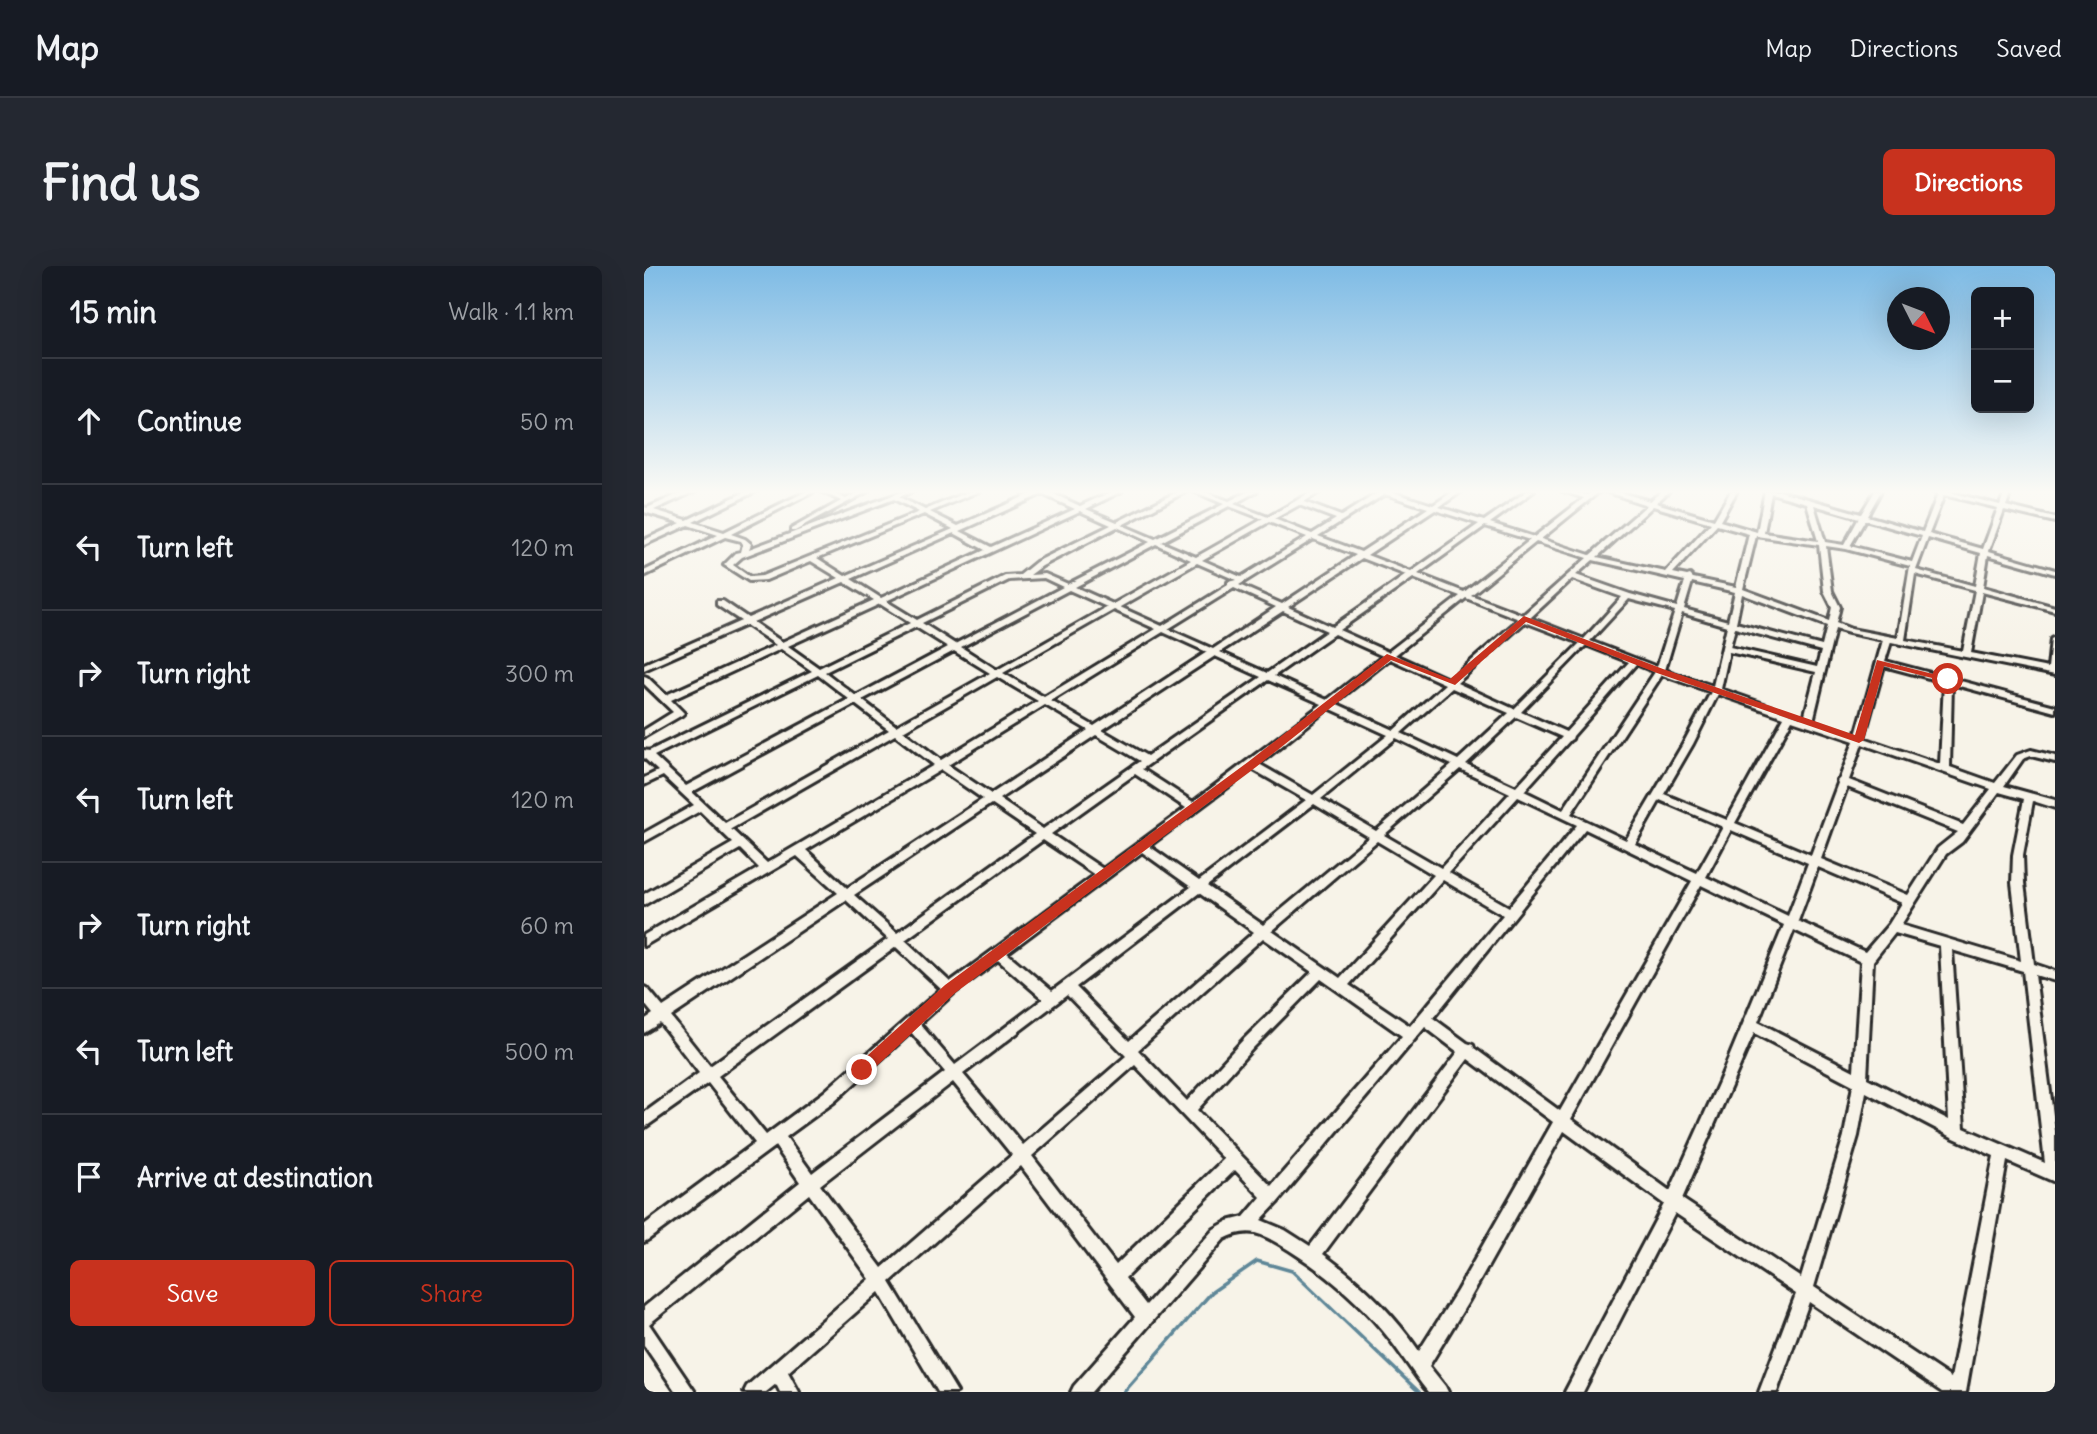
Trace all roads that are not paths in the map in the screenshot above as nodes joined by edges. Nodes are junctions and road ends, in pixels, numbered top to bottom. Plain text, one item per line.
1 (706, 544) edge
2 (746, 544) edge
3 (772, 544) edge
4 (848, 544) edge
5 (926, 544) edge
6 (980, 544) edge
7 (1005, 544) edge
8 (1079, 544) edge
9 (1152, 544) edge
10 (1159, 544) edge
11 (1225, 544) edge
12 (1299, 544) edge
13 (1327, 544) edge
14 (1377, 544) edge
15 (1457, 544) edge
16 (1533, 544) edge
17 (1545, 544) edge
18 (1610, 544) edge
19 (1696, 544) edge
20 (1754, 544) edge
21 (1822, 544) joint
22 (1848, 544) edge
23 (1922, 544) edge
24 (1951, 544) edge
25 (1989, 544) edge
26 (1846, 547) junction
27 (991, 550) junction
28 (1985, 553) junction
29 (744, 554) junction
30 (1358, 556) junction
31 (812, 558) junction
32 (1594, 558) junction
33 (1196, 560) junction
34 (1914, 568) junction
35 (1670, 572) junction
36 (2055, 572) edge
37 (644, 574) edge
38 (1409, 575) junction
39 (1023, 576) junction
40 (1571, 576) junction
41 (1690, 577) junction
42 (844, 579) junction
43 (1236, 582) junction
44 (1071, 586) junction
45 (1979, 589) junction
46 (1738, 590) junction
47 (1628, 596) junction
48 (1466, 597) junction
49 (881, 601) junction
50 (720, 603) dead end
51 (1114, 606) junction
52 (1280, 607) junction
53 (1677, 609) junction
54 (2055, 609) edge
55 (1524, 619) junction
56 (745, 621) junction
57 (915, 624) junction
58 (1732, 624) junction
59 (1832, 624) junction
60 (1161, 628) junction
61 (1332, 630) junction
62 (2055, 639) edge
63 (1894, 641) junction
64 (1586, 644) junction
65 (782, 645) junction
66 (955, 646) junction
67 (1726, 649) junction
68 (1826, 650) junction
69 (1214, 652) junction
70 (1966, 654) junction
71 (1391, 656) junction
72 (1634, 661) junction
73 (1880, 662) junction
74 (644, 667) edge
75 (818, 671) junction
76 (1660, 671) junction
77 (1821, 671) junction
78 (2054, 672) edge
79 (996, 673) junction
80 (1271, 677) junction
81 (1948, 679) junction
82 (1451, 682) junction
83 (647, 685) edge
84 (1716, 690) junction
85 (668, 698) junction
86 (856, 701) junction
87 (1044, 701) junction
88 (1327, 705) junction
89 (2055, 709) edge
90 (1516, 712) junction
91 (1789, 716) junction
92 (1808, 722) junction
93 (1095, 729) junction
94 (897, 730) junction
95 (644, 734) edge
96 (1395, 734) junction
97 (1569, 737) junction
98 (1859, 740) junction
99 (646, 754) edge
100 (2055, 759) edge
101 (1149, 761) junction
102 (1252, 764) junction
103 (941, 765) junction
104 (1461, 765) junction
105 (1136, 770) junction
106 (1945, 770) junction
107 (665, 771) junction
108 (1842, 781) junction
109 (644, 782) edge
110 (1998, 788) junction
111 (687, 790) junction
112 (1518, 793) junction
113 (1659, 796) junction
114 (2029, 798) junction
115 (989, 799) junction
116 (1314, 799) junction
117 (2055, 804) edge
118 (701, 806) junction
119 (1193, 807) junction
120 (1564, 815) junction
121 (1730, 824) junction
122 (1583, 825) junction
123 (724, 828) junction
124 (1964, 830) junction
125 (1042, 835) junction
126 (1379, 836) junction
127 (644, 838) edge
128 (740, 844) junction
129 (1141, 846) junction
130 (1628, 846) junction
131 (798, 850) junction
132 (1816, 862) junction
133 (767, 869) junction
134 (1439, 873) junction
135 (1101, 874) junction
136 (1700, 880) junction
137 (1197, 887) junction
138 (844, 895) junction
139 (644, 900) edge
140 (1910, 901) junction
141 (1511, 914) junction
142 (1791, 922) junction
143 (1893, 927) junction
144 (1266, 931) junction
145 (644, 941) edge
146 (898, 941) junction
147 (1945, 946) junction
148 (999, 953) junction
149 (1867, 959) junction
150 (2028, 969) junction
151 (1321, 971) junction
152 (2055, 976) edge
153 (1342, 984) junction
154 (1067, 986) junction
155 (950, 989) junction
156 (644, 993) edge
157 (1051, 998) junction
158 (662, 1015) junction
159 (1424, 1019) junction
160 (912, 1023) junction
161 (1751, 1025) junction
162 (644, 1027) edge
163 (1410, 1034) junction
164 (1468, 1049) junction
165 (1131, 1053) junction
166 (706, 1074) junction
167 (955, 1074) junction
168 (1860, 1084) junction
169 (1188, 1110) junction
170 (644, 1121) edge
171 (1563, 1121) junction
172 (1958, 1132) junction
173 (771, 1141) junction
174 (2002, 1151) junction
175 (1021, 1154) junction
176 (1234, 1159) junction
177 (2054, 1174) edge
178 (809, 1184) junction
179 (1272, 1198) junction
180 (1673, 1202) junction
181 (1248, 1224) junction
182 (644, 1234) edge
183 (1312, 1256) junction
184 (1115, 1277) junction
185 (881, 1281) junction
186 (1805, 1290) junction
187 (644, 1318) edge
188 (1146, 1318) junction
189 (644, 1330) edge
190 (1419, 1366) junction
191 (778, 1371) junction
192 (686, 1392) edge
193 (754, 1392) edge
194 (790, 1392) edge
195 (948, 1392) edge
196 (1080, 1392) edge
197 (1439, 1392) edge
198 (1574, 1392) edge
199 (1768, 1392) edge

1 - 37 street
2 - 29 street
3 - 29 street
4 - 31 street
5 - 42 street
6 - 27 street
7 - 27 street
8 - 39 street
9 - 44 street
10 - 33 street
11 - 33 street
12 - 43 street
13 - 30 street
14 - 30 street
15 - 38 street
16 - 48 street
17 - 32 street
18 - 32 street
19 - 35 street
20 - 46 street
21 - 26 street
21 - 59 street
22 - 26 street
23 - 34 street
24 - 28 street
25 - 28 street
26 - 34 street
27 - 49 street
28 - 36 street
28 - 45 street
29 - 31 street
30 - 38 street
30 - 52 street
31 - 42 street
32 - 35 street
32 - 40 street
33 - 43 street
33 - 51 street
34 - 45 street
34 - 63 street
35 - 41 street
38 - 48 street
38 - 61 street
39 - 44 street
39 - 57 street
40 - 47 street
40 - 55 street
41 - 46 street
41 - 53 street
42 - 49 street
42 - 56 street
43 - 52 street
43 - 60 street
44 - 51 street
44 - 66 street
45 - 54 street
45 - 70 street
46 - 58 street
46 - 59 street
47 - 53 street
47 - 64 street
48 - 55 street
48 - 71 street
49 - 57 street
49 - 65 street
50 - 56 street
51 - 60 street
51 - 79 street
52 - 61 street
52 - 69 street
53 - 58 street
53 - 76 street
55 - 64 street
55 - 82 street
56 - 65 street
56 - 74 street
57 - 66 street
57 - 75 street
58 - 67 street
58 - 68 street
59 - 63 street
59 - 68 street
60 - 69 street
60 - 87 street
61 - 71 street
61 - 80 street
62 - 78 street
63 - 70 street
63 - 73 street
64 - 72 street
64 - 90 street
65 - 75 street
65 - 85 street
66 - 79 street
66 - 86 street
67 - 77 street
67 - 84 street
68 - 77 street
69 - 80 street
69 - 93 street
70 - 78 street
71 - 82 street
71 - 88 street
72 - 76 street
72 - 97 street
73 - 81 street
73 - 98 street
75 - 86 street
75 - 99 street
76 - 84 street
76 - 120 street
77 - 92 street
79 - 87 street
79 - 94 street
80 - 88 street
80 - 101 street
81 - 89 street
81 - 106 street
82 - 90 street
82 - 96 street
83 - 85 street
84 - 91 street
84 - 113 street
85 - 95 street
86 - 94 street
86 - 111 street
87 - 93 street
87 - 103 street
88 - 96 street
88 - 102 street
90 - 97 street
90 - 104 street
91 - 92 street
91 - 121 street
92 - 98 street
93 - 101 street
93 - 115 street
94 - 103 street
94 - 123 street
96 - 104 street
96 - 116 street
97 - 112 street
98 - 106 street
98 - 108 street
99 - 107 street
100 - 110 street
101 - 105 street
102 - 116 street
102 - 119 street
103 - 115 street
103 - 131 street
104 - 112 street
104 - 126 street
105 - 119 street
105 - 125 street
106 - 110 street
107 - 109 street
107 - 111 street
108 - 124 street
108 - 132 street
110 - 114 street
110 - 124 street
111 - 118 street
112 - 120 street
112 - 134 street
113 - 121 street
113 - 130 street
114 - 117 street
114 - 150 street
115 - 125 street
115 - 138 street
116 - 126 street
116 - 137 street
118 - 123 street
118 - 127 street
119 - 129 street
120 - 122 street
121 - 132 street
121 - 136 street
122 - 130 street
122 - 141 street
123 - 128 street
124 - 140 street
125 - 135 street
125 - 146 street
126 - 134 street
126 - 144 street
128 - 133 street
128 - 139 street
129 - 135 street
129 - 137 street
130 - 136 street
131 - 133 street
131 - 138 street
132 - 140 street
132 - 142 street
133 - 145 street
134 - 141 street
134 - 153 street
135 - 148 street
136 - 142 street
136 - 171 street
137 - 144 street
137 - 154 street
138 - 146 street
138 - 158 street
140 - 143 street
141 - 159 street
142 - 149 street
142 - 161 street
143 - 147 street
143 - 149 street
144 - 151 street
144 - 165 street
146 - 155 street
146 - 166 street
147 - 150 street
147 - 172 street
148 - 155 street
148 - 157 street
149 - 168 street
150 - 152 street
150 - 177 street
151 - 153 street
151 - 169 street
153 - 163 street
154 - 157 street
154 - 165 street
155 - 160 street
156 - 158 street
157 - 167 street
158 - 162 street
158 - 166 street
159 - 163 street
159 - 164 street
160 - 167 street
160 - 173 street
161 - 168 street
161 - 180 street
163 - 179 street
164 - 171 street
164 - 183 street
165 - 169 street
165 - 175 street
166 - 170 street
166 - 173 street
167 - 175 street
167 - 178 street
168 - 172 street
168 - 186 street
169 - 176 street
171 - 180 street
171 - 190 street
172 - 174 street
173 - 178 street
173 - 182 street
174 - 177 street
174 - 186 street
175 - 184 street
175 - 185 street
176 - 179 street
176 - 184 street
178 - 185 street
178 - 187 street
179 - 181 street
180 - 186 street
180 - 198 street
181 - 183 street
181 - 188 street
183 - 190 street
184 - 188 street
185 - 191 street
185 - 195 street
186 - 199 street
188 - 196 street
189 - 192 street
190 - 197 street
191 - 193 street
191 - 194 street

